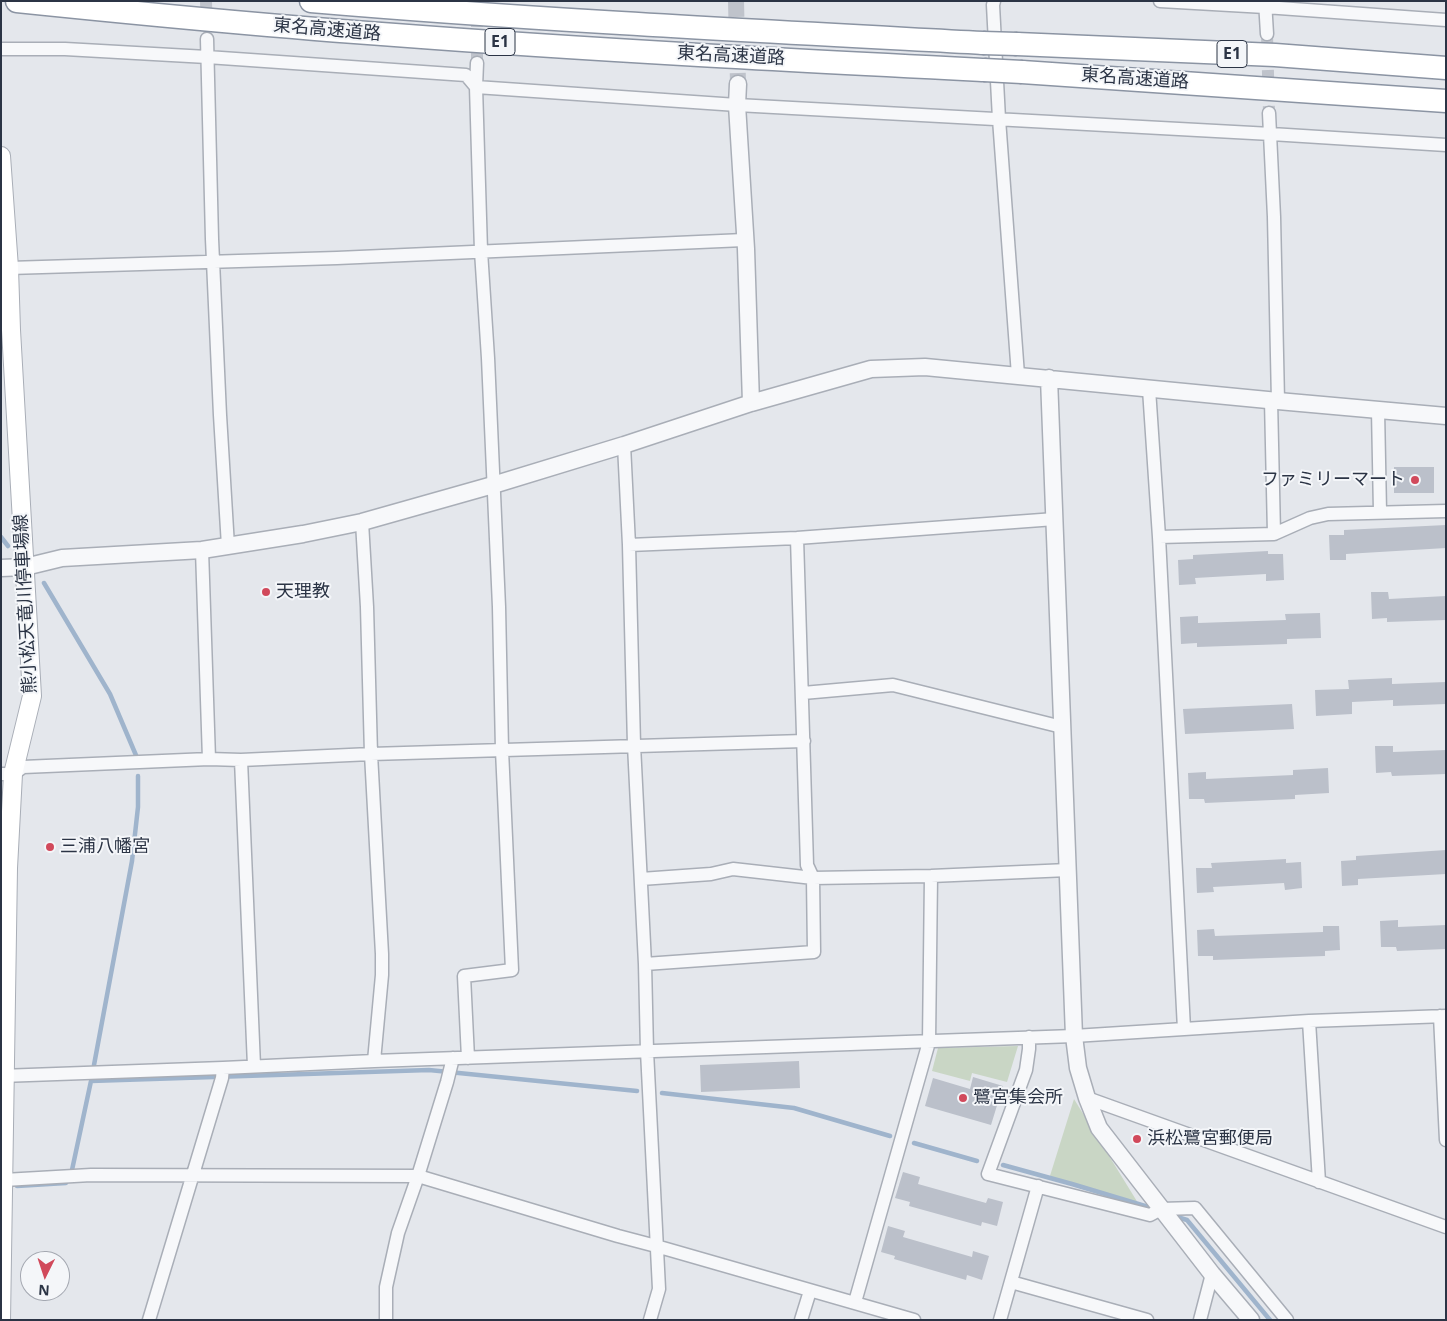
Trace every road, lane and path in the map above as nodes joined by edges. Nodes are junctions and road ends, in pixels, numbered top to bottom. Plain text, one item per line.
1 (17, 1) edge
2 (310, 1) edge
3 (994, 1) edge
4 (1160, 1) edge
5 (1265, 4) edge
6 (1446, 20) edge
7 (1267, 34) tunnel mouth
8 (207, 39) tunnel mouth
9 (1, 49) edge
10 (207, 57) junction
11 (477, 63) tunnel mouth
12 (1446, 68) edge
13 (738, 84) tunnel mouth
14 (476, 87) junction
15 (1446, 101) edge
16 (737, 105) junction
17 (1269, 113) tunnel mouth
18 (999, 119) junction
19 (1271, 134) junction
20 (1446, 145) edge
21 (1, 156) edge
22 (744, 240) junction
23 (481, 251) junction
24 (214, 262) junction
25 (9, 268) junction
26 (6, 330) edge
27 (1018, 375) junction
28 (1049, 378) junction
29 (1149, 389) junction
30 (1274, 401) junction
31 (751, 403) junction
32 (1378, 410) junction
33 (1446, 416) edge
34 (624, 445) junction
35 (493, 485) junction
36 (1446, 511) edge
37 (1380, 512) junction
38 (1054, 518) junction
39 (362, 522) junction
40 (1274, 534) junction
41 (1159, 537) junction
42 (797, 538) junction
43 (629, 545) junction
44 (228, 546) junction
45 (202, 550) junction
46 (25, 567) junction
47 (1, 568) edge
48 (803, 693) junction
49 (1062, 727) junction
50 (804, 741) junction
51 (634, 745) junction
52 (502, 750) junction
53 (371, 754) junction
54 (209, 759) junction
55 (241, 760) junction
56 (7, 774) edge
57 (4, 868) edge
58 (1068, 870) junction
59 (931, 876) junction
60 (812, 878) junction
61 (641, 879) junction
62 (645, 964) junction
63 (1443, 1016) edge
64 (1309, 1021) junction
65 (1184, 1029) junction
66 (1074, 1036) junction
67 (1029, 1037) junction
68 (930, 1042) junction
69 (647, 1051) junction
70 (468, 1058) junction
71 (374, 1061) junction
72 (452, 1061) junction
73 (254, 1066) junction
74 (223, 1073) junction
75 (3, 1076) edge
76 (1087, 1098) junction
77 (1446, 1140) edge
78 (191, 1176) junction
79 (418, 1176) junction
80 (4, 1180) junction
81 (1319, 1182) junction
82 (1038, 1186) junction
83 (1159, 1210) junction
84 (1446, 1227) edge
85 (656, 1246) junction
86 (1212, 1274) junction
87 (1011, 1282) junction
88 (810, 1290) junction
89 (855, 1302) junction
90 (1, 1320) edge
91 (149, 1320) edge
92 (386, 1320) edge
93 (650, 1320) edge
94 (801, 1320) edge
95 (914, 1320) edge
96 (1000, 1320) edge
97 (1147, 1320) edge
98 (1200, 1320) edge
99 (1251, 1320) edge
100 (1287, 1320) edge

1 - 15 highway, 東名高速道路 / E1, bridge
2 - 12 highway, 東名高速道路 / E1, bridge
3 - 18 street
4 - 5 street
5 - 6 street
5 - 7 street
8 - 10 street
9 - 10 street
10 - 14 street
10 - 24 street
11 - 14 street
13 - 16 street
14 - 16 street
14 - 23 street
16 - 18 street
16 - 22 street
17 - 19 street
18 - 19 street
18 - 27 street
19 - 20 street
19 - 30 street
21 - 25 main road, 熊小松天竜川停車場線
22 - 23 street
22 - 31 street
23 - 24 street
23 - 35 street
24 - 25 street
24 - 44 street
25 - 26 main road, 熊小松天竜川停車場線
26 - 46 main road, 熊小松天竜川停車場線
27 - 28 street
27 - 31 street
28 - 29 street
28 - 38 street
29 - 30 street
29 - 41 street
30 - 32 street
30 - 40 street
31 - 34 street
32 - 33 street
32 - 37 street
34 - 35 street
34 - 43 street
35 - 39 street
35 - 52 street
36 - 37 street
37 - 40 street
38 - 42 street
38 - 49 street
39 - 44 street
39 - 53 street
40 - 41 street
41 - 65 street
42 - 43 street
42 - 48 street
43 - 51 street
44 - 45 street
45 - 46 street
45 - 54 street
46 - 47 street
46 - 56 main road, 熊小松天竜川停車場線
48 - 49 street
48 - 50 street
49 - 58 street
50 - 51 street
50 - 60 street
51 - 52 street
51 - 61 street
52 - 53 street
52 - 70 street
53 - 55 street
53 - 71 street
54 - 55 street
54 - 56 street
55 - 73 street
56 - 57 main road, 熊小松天竜川停車場線
57 - 75 main road, 熊小松天竜川停車場線
58 - 59 street
58 - 66 street
59 - 60 street
59 - 68 street
60 - 61 street
60 - 62 street
61 - 62 street
62 - 69 street
63 - 64 street
63 - 77 street
64 - 65 street
64 - 81 street
65 - 66 street
66 - 67 street
66 - 76 street
67 - 68 street
67 - 82 street
68 - 69 street
68 - 89 street
69 - 70 street
69 - 85 street
70 - 72 street
71 - 72 street
71 - 73 street
72 - 79 street
73 - 74 street
74 - 75 street
74 - 78 street
75 - 80 main road, 熊小松天竜川停車場線
76 - 81 street
76 - 83 street
78 - 79 street
78 - 80 street
78 - 91 street
79 - 85 street
79 - 92 street
80 - 90 main road, 熊小松天竜川停車場線
81 - 84 street
82 - 83 street
82 - 87 street
83 - 86 street
83 - 100 street
85 - 88 street
85 - 93 street
86 - 98 street
86 - 99 street
87 - 96 street
87 - 97 street
88 - 89 street
88 - 94 street
89 - 95 street

